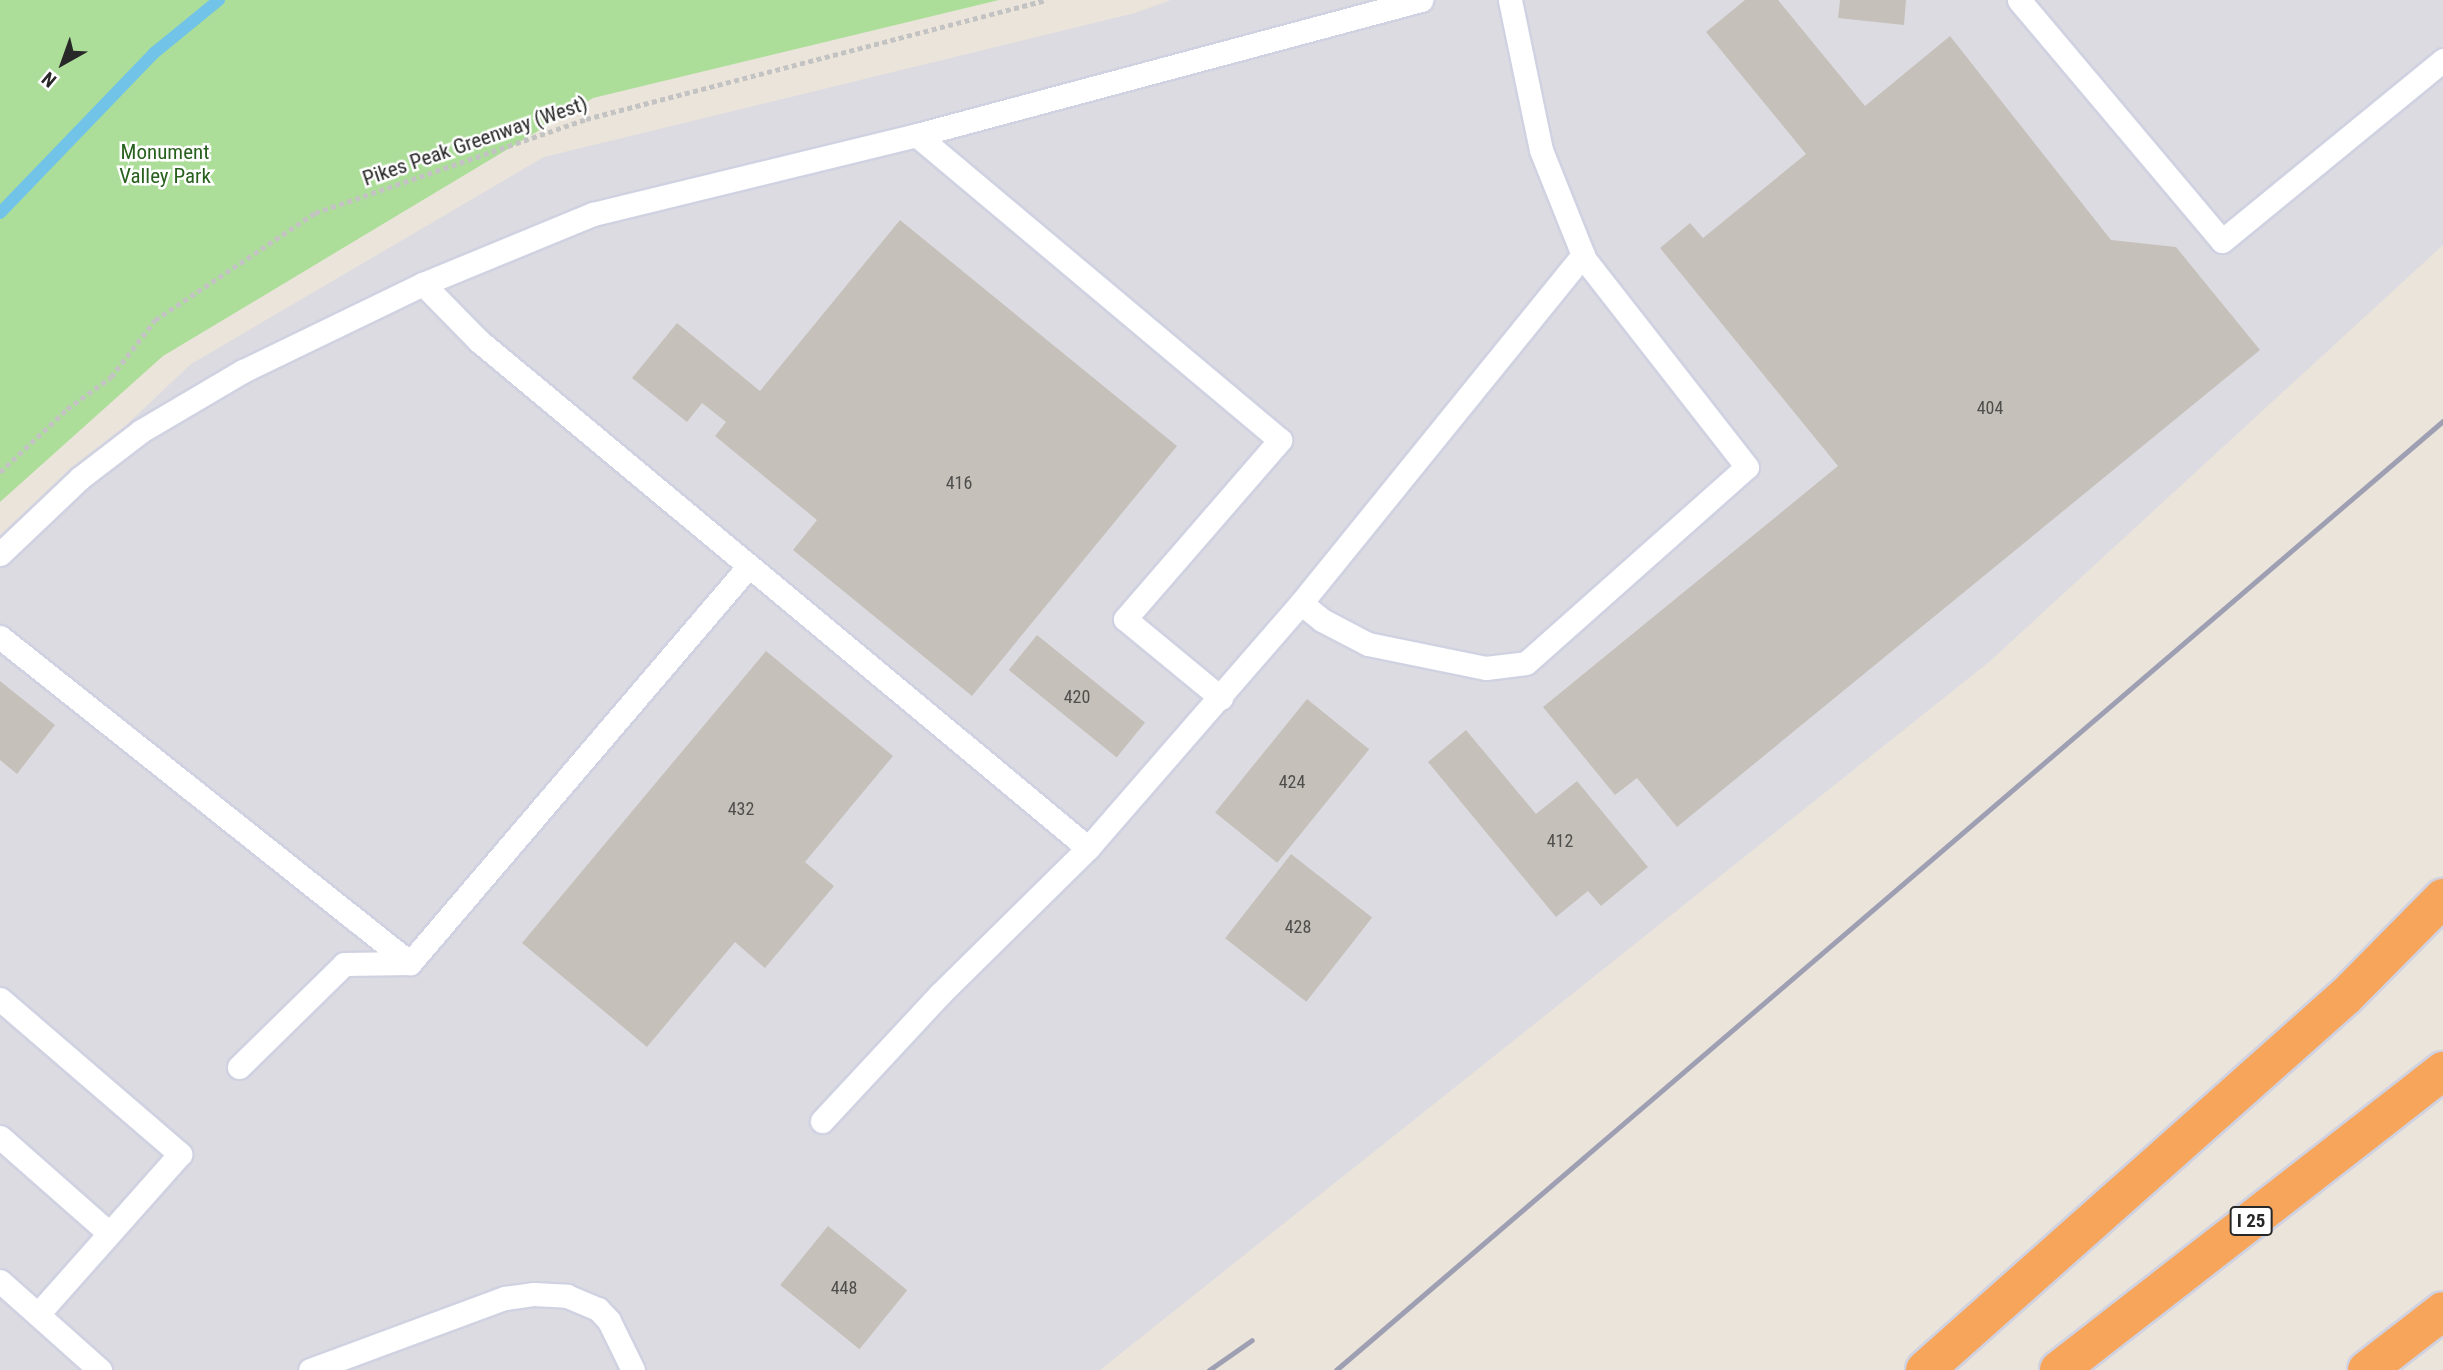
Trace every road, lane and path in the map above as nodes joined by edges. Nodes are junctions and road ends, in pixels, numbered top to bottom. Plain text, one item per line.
1 (1045, 0) edge
2 (1421, 0) edge
3 (1510, 0) edge
4 (2019, 0) edge
5 (2443, 60) edge
6 (917, 135) junction
7 (1583, 255) junction
8 (424, 284) junction
9 (0, 472) edge
10 (0, 554) edge
11 (748, 567) junction
12 (1301, 603) junction
13 (0, 637) edge
14 (1221, 698) junction
15 (1088, 848) junction
16 (2443, 898) edge
17 (410, 963) junction
18 (0, 999) edge
19 (239, 1067) dead end
20 (2443, 1072) edge
21 (822, 1121) dead end
22 (0, 1137) edge
23 (109, 1233) junction
24 (0, 1282) edge
25 (2443, 1311) edge
26 (38, 1314) junction
27 (100, 1370) edge
28 (310, 1370) edge
29 (632, 1370) edge
30 (1925, 1370) edge
31 (2059, 1370) edge
32 (2367, 1370) edge

1 - 9 path, Pikes Peak Greenway (West)
2 - 6 lane
3 - 7 lane
4 - 5 lane
6 - 8 lane
6 - 14 lane
7 - 12 lane
7 - 12 lane
8 - 10 lane
8 - 11 lane
11 - 15 lane
11 - 17 lane
12 - 14 lane
13 - 17 lane
14 - 15 lane
15 - 21 lane
16 - 30 highway
17 - 19 lane
18 - 23 lane
20 - 31 highway, I 25
22 - 23 lane
23 - 26 lane
24 - 26 lane
25 - 32 highway
26 - 27 lane
28 - 29 lane

